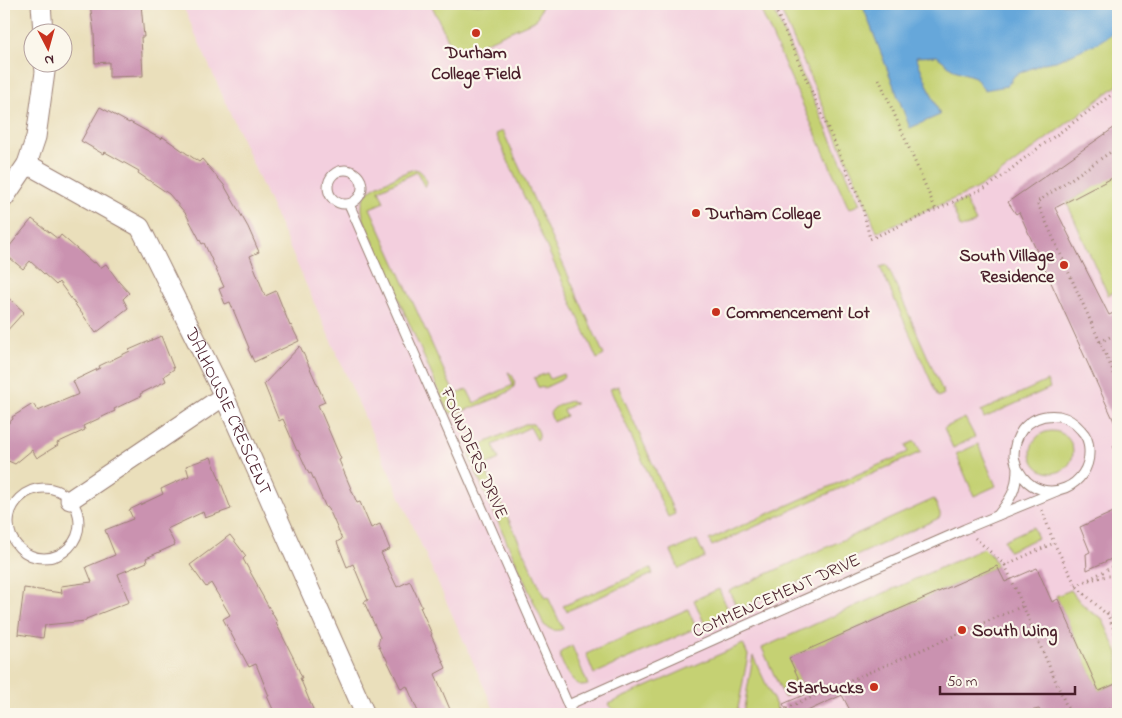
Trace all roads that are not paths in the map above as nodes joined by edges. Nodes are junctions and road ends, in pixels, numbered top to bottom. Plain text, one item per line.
1 (41, 4) edge
2 (42, 22) edge
3 (45, 72) edge
4 (28, 164) junction
5 (4, 198) edge
6 (349, 204) dead end
7 (224, 396) junction
8 (1017, 468) junction
9 (1057, 491) junction
10 (70, 500) junction
11 (997, 516) junction
12 (568, 705) junction
13 (365, 714) edge
14 (572, 714) edge

1 - 2 street
3 - 4 street
4 - 5 street
4 - 7 street, DALHOUSIE CRESCENT
6 - 12 lane, FOUNDERS DRIVE
7 - 10 street
7 - 13 street, DALHOUSIE CRESCENT
8 - 9 lane
8 - 9 lane, COMMENCEMENT DRIVE
8 - 11 lane, COMMENCEMENT DRIVE
9 - 11 lane, COMMENCEMENT DRIVE
10 - 10 lane
11 - 12 lane, COMMENCEMENT DRIVE
12 - 14 lane, FOUNDERS DRIVE

